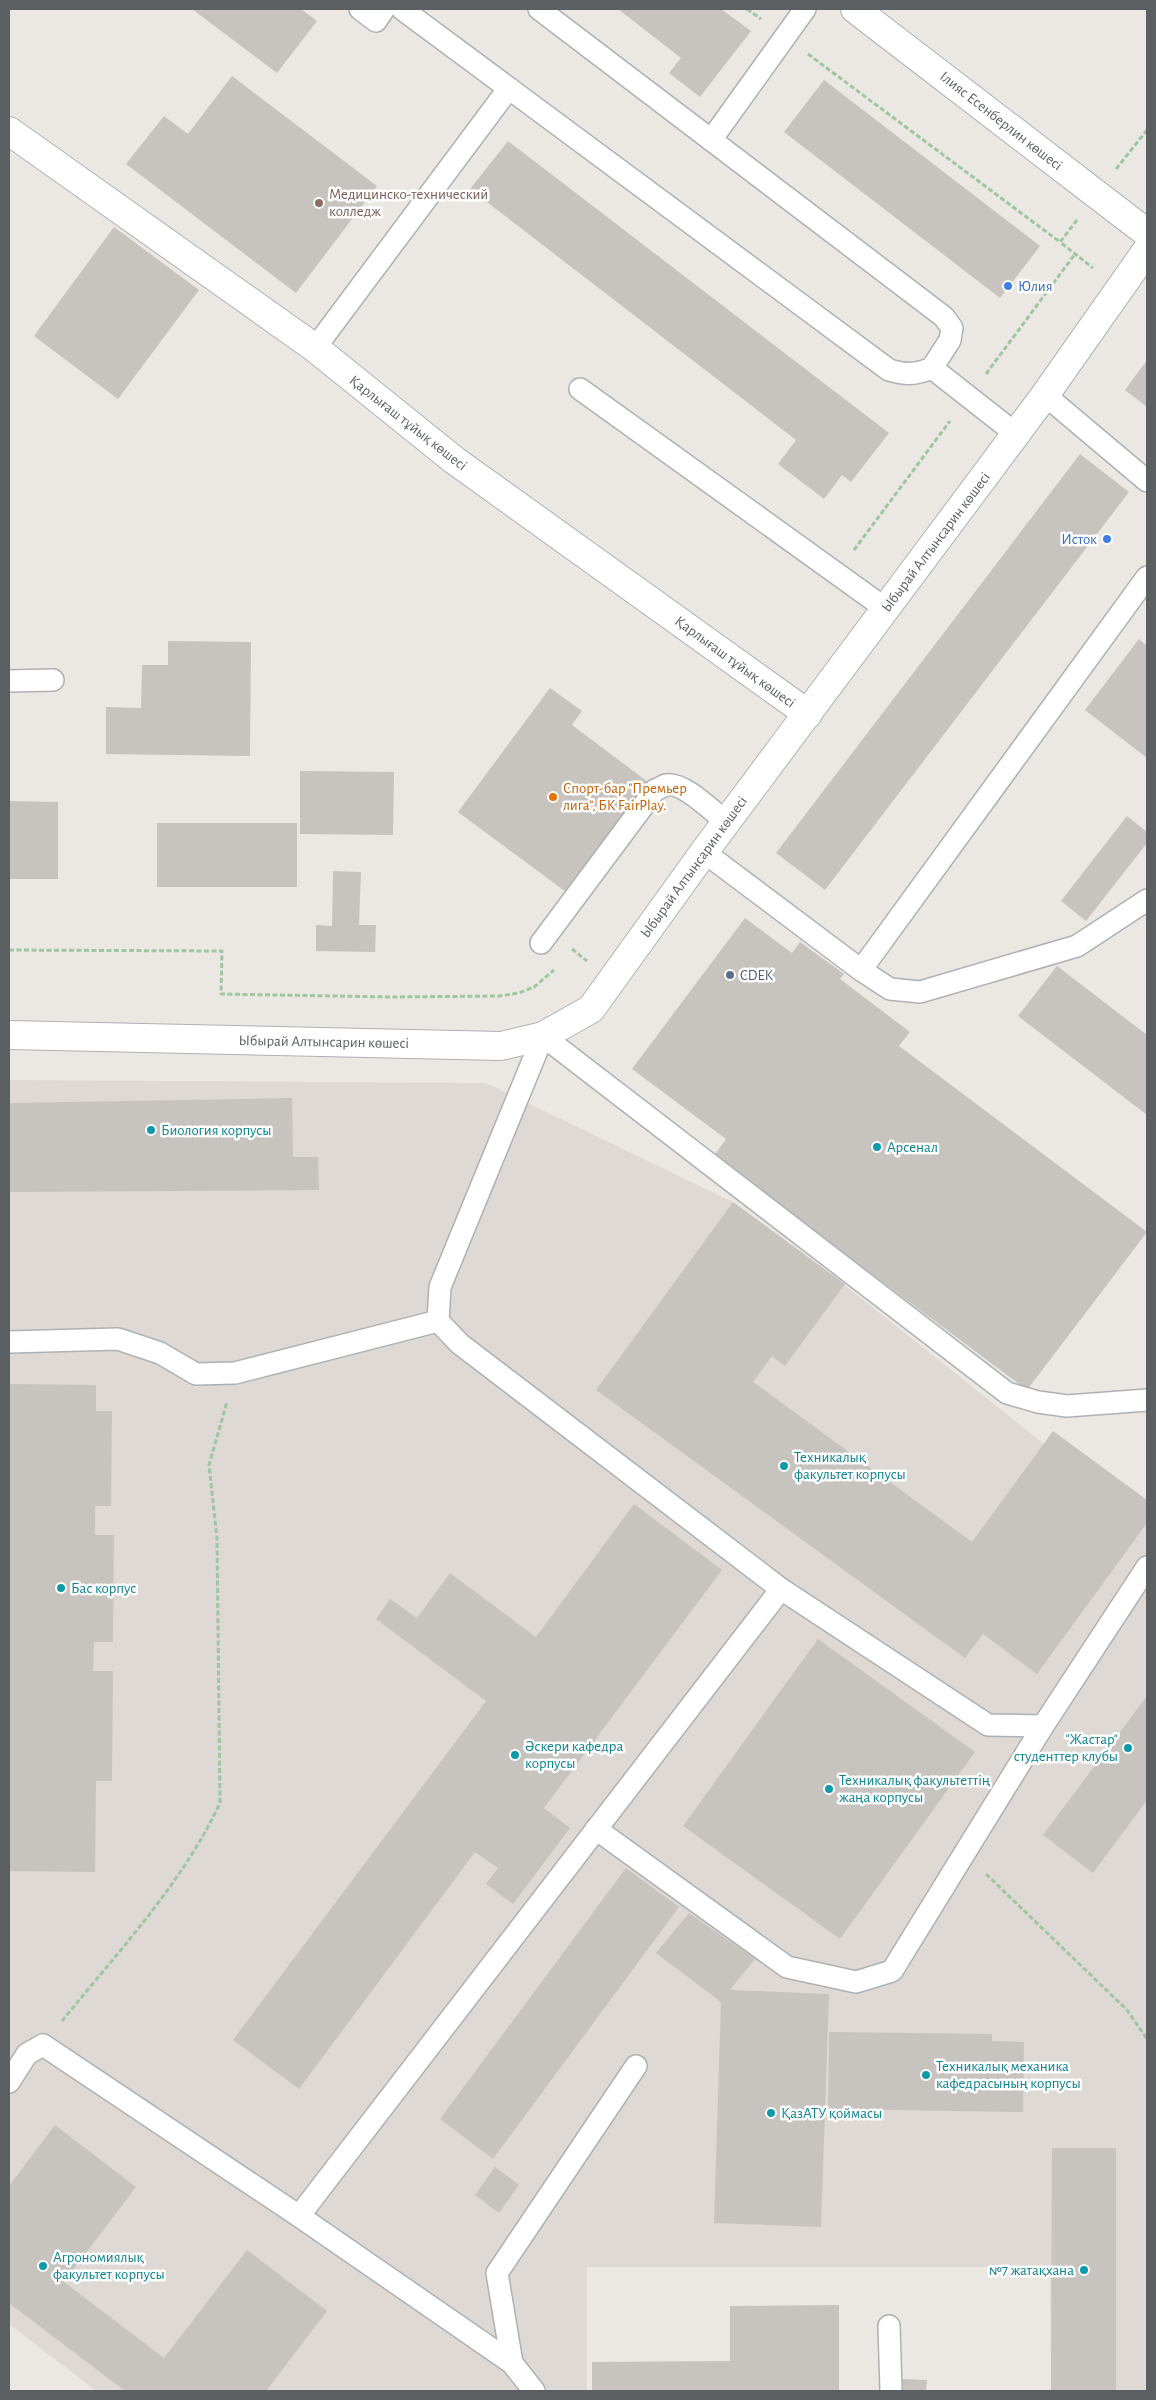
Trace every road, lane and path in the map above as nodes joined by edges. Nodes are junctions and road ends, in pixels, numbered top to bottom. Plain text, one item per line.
1 (360, 9) edge
2 (384, 9) edge
3 (402, 9) edge
4 (540, 9) edge
5 (747, 9) edge
6 (805, 9) edge
7 (855, 9) edge
8 (785, 37) junction
9 (509, 88) junction
10 (9, 131) edge
11 (711, 140) junction
12 (1147, 233) edge
13 (1060, 242) dead end
14 (1147, 250) edge
15 (315, 348) junction
16 (932, 368) junction
17 (580, 389) dead end
18 (1045, 395) junction
19 (1016, 434) junction
20 (1147, 481) edge
21 (1147, 577) edge
22 (886, 609) junction
23 (53, 680) dead end
24 (9, 681) edge
25 (808, 714) junction
26 (726, 822) junction
27 (704, 852) junction
28 (1147, 900) edge
29 (542, 943) dead end
30 (9, 950) edge
31 (566, 955) dead end
32 (555, 968) dead end
33 (861, 970) junction
34 (612, 980) junction
35 (9, 1035) edge
36 (542, 1036) junction
37 (438, 1321) junction
38 (9, 1342) edge
39 (235, 1373) junction
40 (1147, 1400) edge
41 (1147, 1567) edge
42 (781, 1589) junction
43 (1043, 1726) junction
44 (596, 1829) junction
45 (964, 1853) junction
46 (1147, 2039) edge
47 (43, 2045) junction
48 (636, 2066) dead end
49 (9, 2082) edge
50 (299, 2216) junction
51 (889, 2326) dead end
52 (512, 2363) junction
53 (534, 2391) edge
54 (891, 2391) edge

1 - 2 lane
3 - 9 lane
4 - 11 lane
5 - 8 path
6 - 8 lane
7 - 12 street, Ілияс Есенберлин көшесі
8 - 11 lane
8 - 13 path
9 - 15 lane
9 - 16 lane
10 - 15 street, Қарлығаш тұйық көшесі
11 - 16 lane
14 - 18 street, Ыбырай Алтынсарин көшесі
15 - 25 street, Қарлығаш тұйық көшесі
16 - 19 lane
17 - 22 lane
18 - 19 street, Ыбырай Алтынсарин көшесі
18 - 20 lane
19 - 22 street, Ыбырай Алтынсарин көшесі
21 - 33 lane
22 - 25 street, Ыбырай Алтынсарин көшесі
23 - 24 lane
25 - 26 street, Ыбырай Алтынсарин көшесі
26 - 27 street, Ыбырай Алтынсарин көшесі
26 - 29 lane
27 - 33 lane
27 - 34 street, Ыбырай Алтынсарин көшесі
28 - 33 lane
30 - 32 path
31 - 34 path
34 - 36 street, Ыбырай Алтынсарин көшесі
35 - 36 street, Ыбырай Алтынсарин көшесі
36 - 37 lane
36 - 40 lane
37 - 39 lane
37 - 42 lane
38 - 39 lane
39 - 47 path
41 - 43 lane
42 - 43 lane
42 - 44 lane
43 - 45 lane
44 - 45 lane
44 - 50 lane
45 - 46 path
47 - 49 lane
47 - 50 lane
48 - 52 lane
50 - 52 lane
51 - 54 lane
52 - 53 lane

